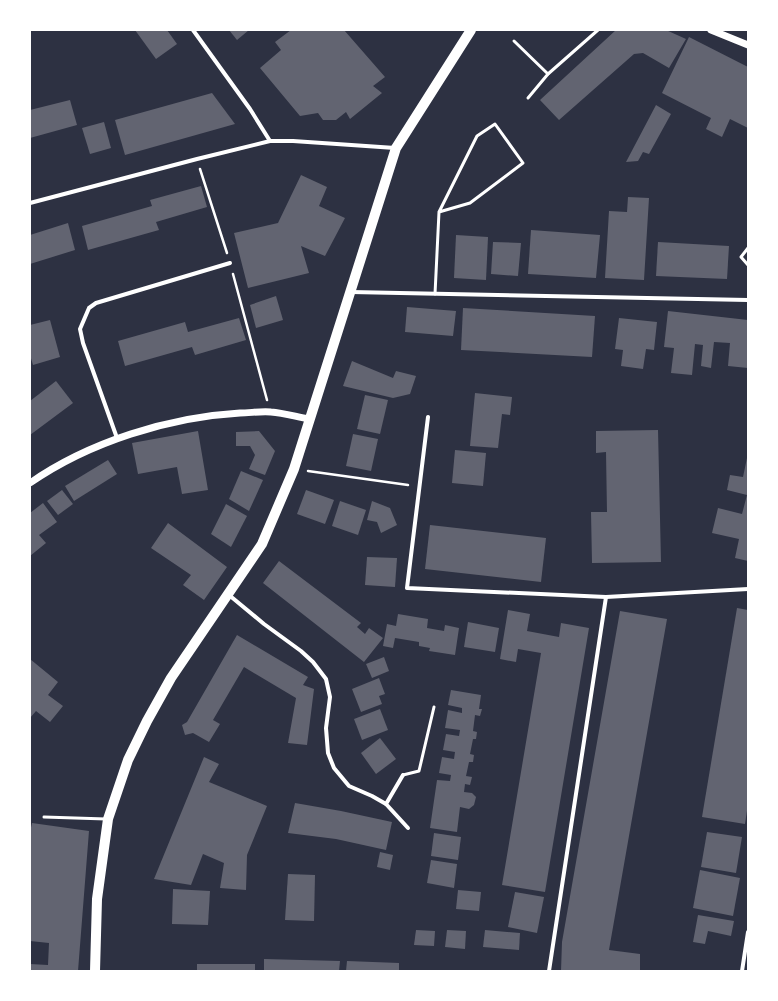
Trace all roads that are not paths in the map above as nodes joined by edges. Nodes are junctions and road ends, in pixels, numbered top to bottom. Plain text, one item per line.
1 (193, 30) edge
2 (471, 30) edge
3 (598, 30) edge
4 (711, 30) edge
5 (514, 41) dead end
6 (748, 45) edge
7 (548, 74) junction
8 (528, 98) dead end
9 (270, 141) junction
10 (396, 148) junction
11 (30, 204) edge
12 (439, 212) junction
13 (748, 248) edge
14 (230, 263) road end
15 (748, 265) edge
16 (350, 292) junction
17 (435, 294) junction
18 (748, 300) edge
19 (428, 417) dead end
20 (309, 419) junction
21 (117, 438) junction
22 (30, 483) edge
23 (748, 589) edge
24 (228, 595) junction
25 (606, 597) junction
26 (434, 707) dead end
27 (404, 775) joint
28 (386, 804) junction
29 (44, 817) dead end
30 (108, 819) junction
31 (408, 828) dead end
32 (748, 932) edge
33 (95, 971) edge
34 (549, 971) edge
35 (742, 971) edge

1 - 9 street
2 - 10 main road
3 - 7 lane
4 - 6 street
5 - 7 lane
7 - 8 lane
9 - 10 street
9 - 11 street
10 - 16 main road
12 - 12 lane
12 - 17 lane
13 - 15 lane
14 - 21 street
16 - 17 street
16 - 20 main road
17 - 18 street
19 - 25 street
20 - 21 street
20 - 24 main road
21 - 22 street
23 - 25 street
24 - 28 street
24 - 30 main road
25 - 34 street
26 - 27 lane
27 - 28 street
28 - 31 street
29 - 30 lane
30 - 33 main road
32 - 35 street

